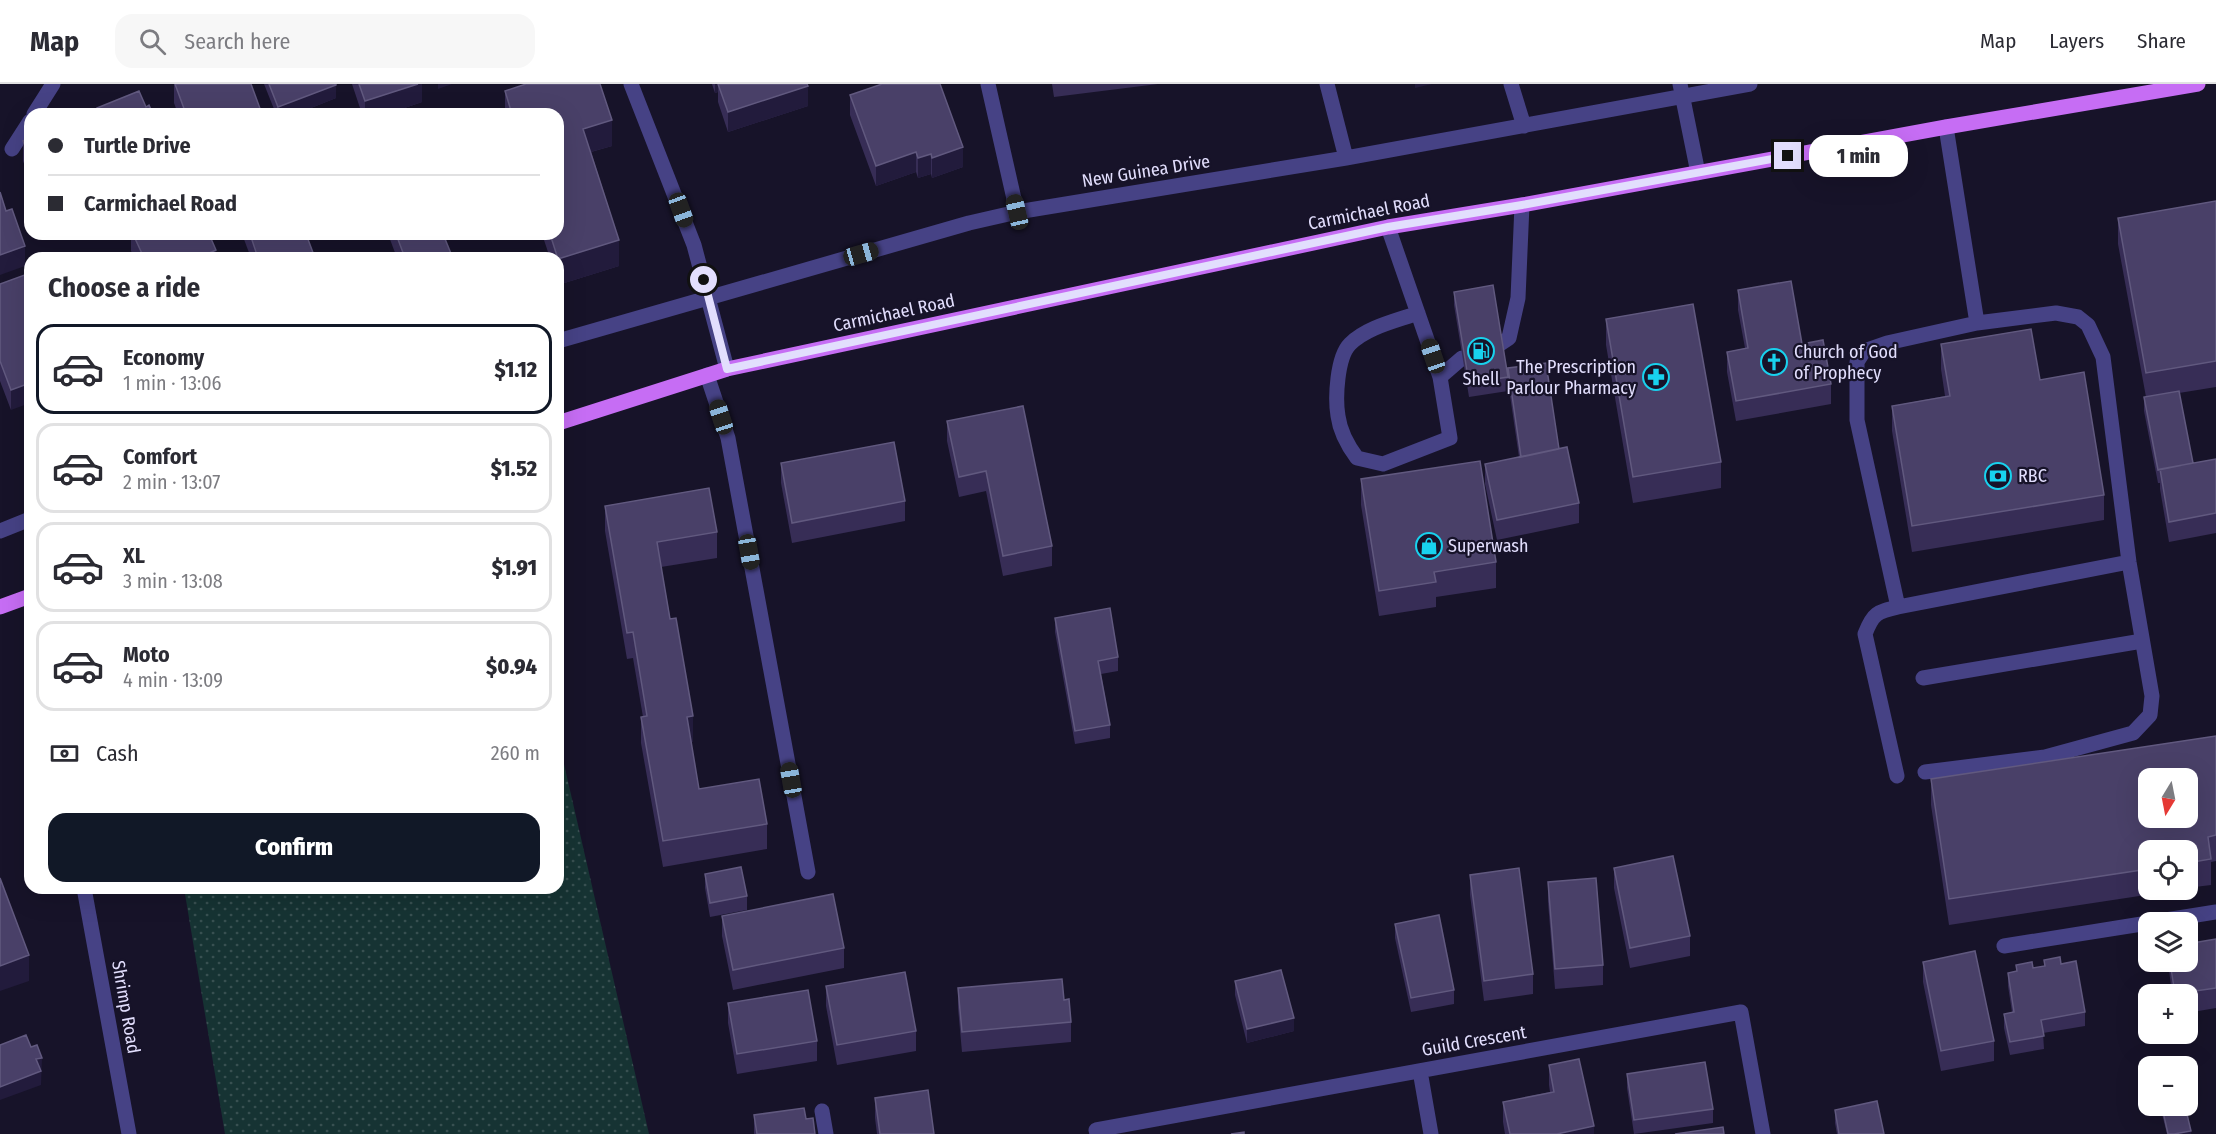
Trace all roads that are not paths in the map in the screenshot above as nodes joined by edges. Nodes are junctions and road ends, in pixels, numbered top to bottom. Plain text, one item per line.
1 (53, 84) edge
2 (631, 84) edge
3 (988, 84) edge
4 (1326, 84) edge
5 (1511, 84) edge
6 (1750, 84) edge
7 (2198, 84) edge
8 (1682, 90) edge
9 (38, 108) edge
10 (1524, 126) junction
11 (1946, 127) junction
12 (24, 130) edge
13 (12, 149) dead end
14 (1346, 158) junction
15 (1698, 173) junction
16 (1522, 205) junction
17 (1017, 212) junction
18 (1388, 227) junction
19 (709, 297) junction
20 (1418, 313) junction
21 (1977, 323) junction
22 (564, 339) edge
23 (1500, 344) edge
24 (1462, 358) edge
25 (727, 369) junction
26 (706, 375) junction
27 (1440, 377) junction
28 (564, 421) edge
29 (24, 521) edge
30 (0, 531) edge
31 (2129, 562) junction
32 (24, 598) edge
33 (0, 607) edge
34 (1898, 607) junction
35 (2142, 641) junction
36 (1923, 678) dead end
37 (1925, 772) dead end
38 (1897, 776) dead end
39 (807, 872) dead end
40 (85, 894) edge
41 (2216, 912) edge
42 (2198, 915) edge
43 (2138, 925) edge
44 (2004, 946) dead end
45 (1420, 1071) junction
46 (822, 1111) dead end
47 (129, 1134) edge
48 (826, 1134) edge
49 (1096, 1134) edge
50 (1431, 1134) edge
51 (1763, 1134) edge

1 - 9 street
2 - 19 street
3 - 17 street
4 - 14 street
5 - 10 street
6 - 8 street, New Guinea Drive
7 - 11 main road, Carmichael Road
8 - 10 street, New Guinea Drive
8 - 15 street
10 - 14 street, New Guinea Drive
11 - 15 main road, Carmichael Road
11 - 21 street
12 - 13 street
14 - 17 street, New Guinea Drive
15 - 16 main road, Carmichael Road
16 - 18 main road, Carmichael Road
16 - 23 street
17 - 19 street, New Guinea Drive
18 - 20 street
18 - 25 main road, Carmichael Road
19 - 22 street, New Guinea Drive
19 - 25 street
20 - 27 street
20 - 27 street
21 - 31 street
21 - 34 street
24 - 27 street
25 - 26 main road, Carmichael Road
26 - 28 main road, Carmichael Road
26 - 39 street
29 - 30 street
31 - 34 street
31 - 35 street
32 - 33 main road
34 - 38 street
35 - 36 street
35 - 37 street
40 - 47 street, Shrimp Road
41 - 42 street
43 - 44 street
45 - 49 street, Guild Crescent
45 - 50 street
45 - 51 street, Guild Crescent
46 - 48 street

